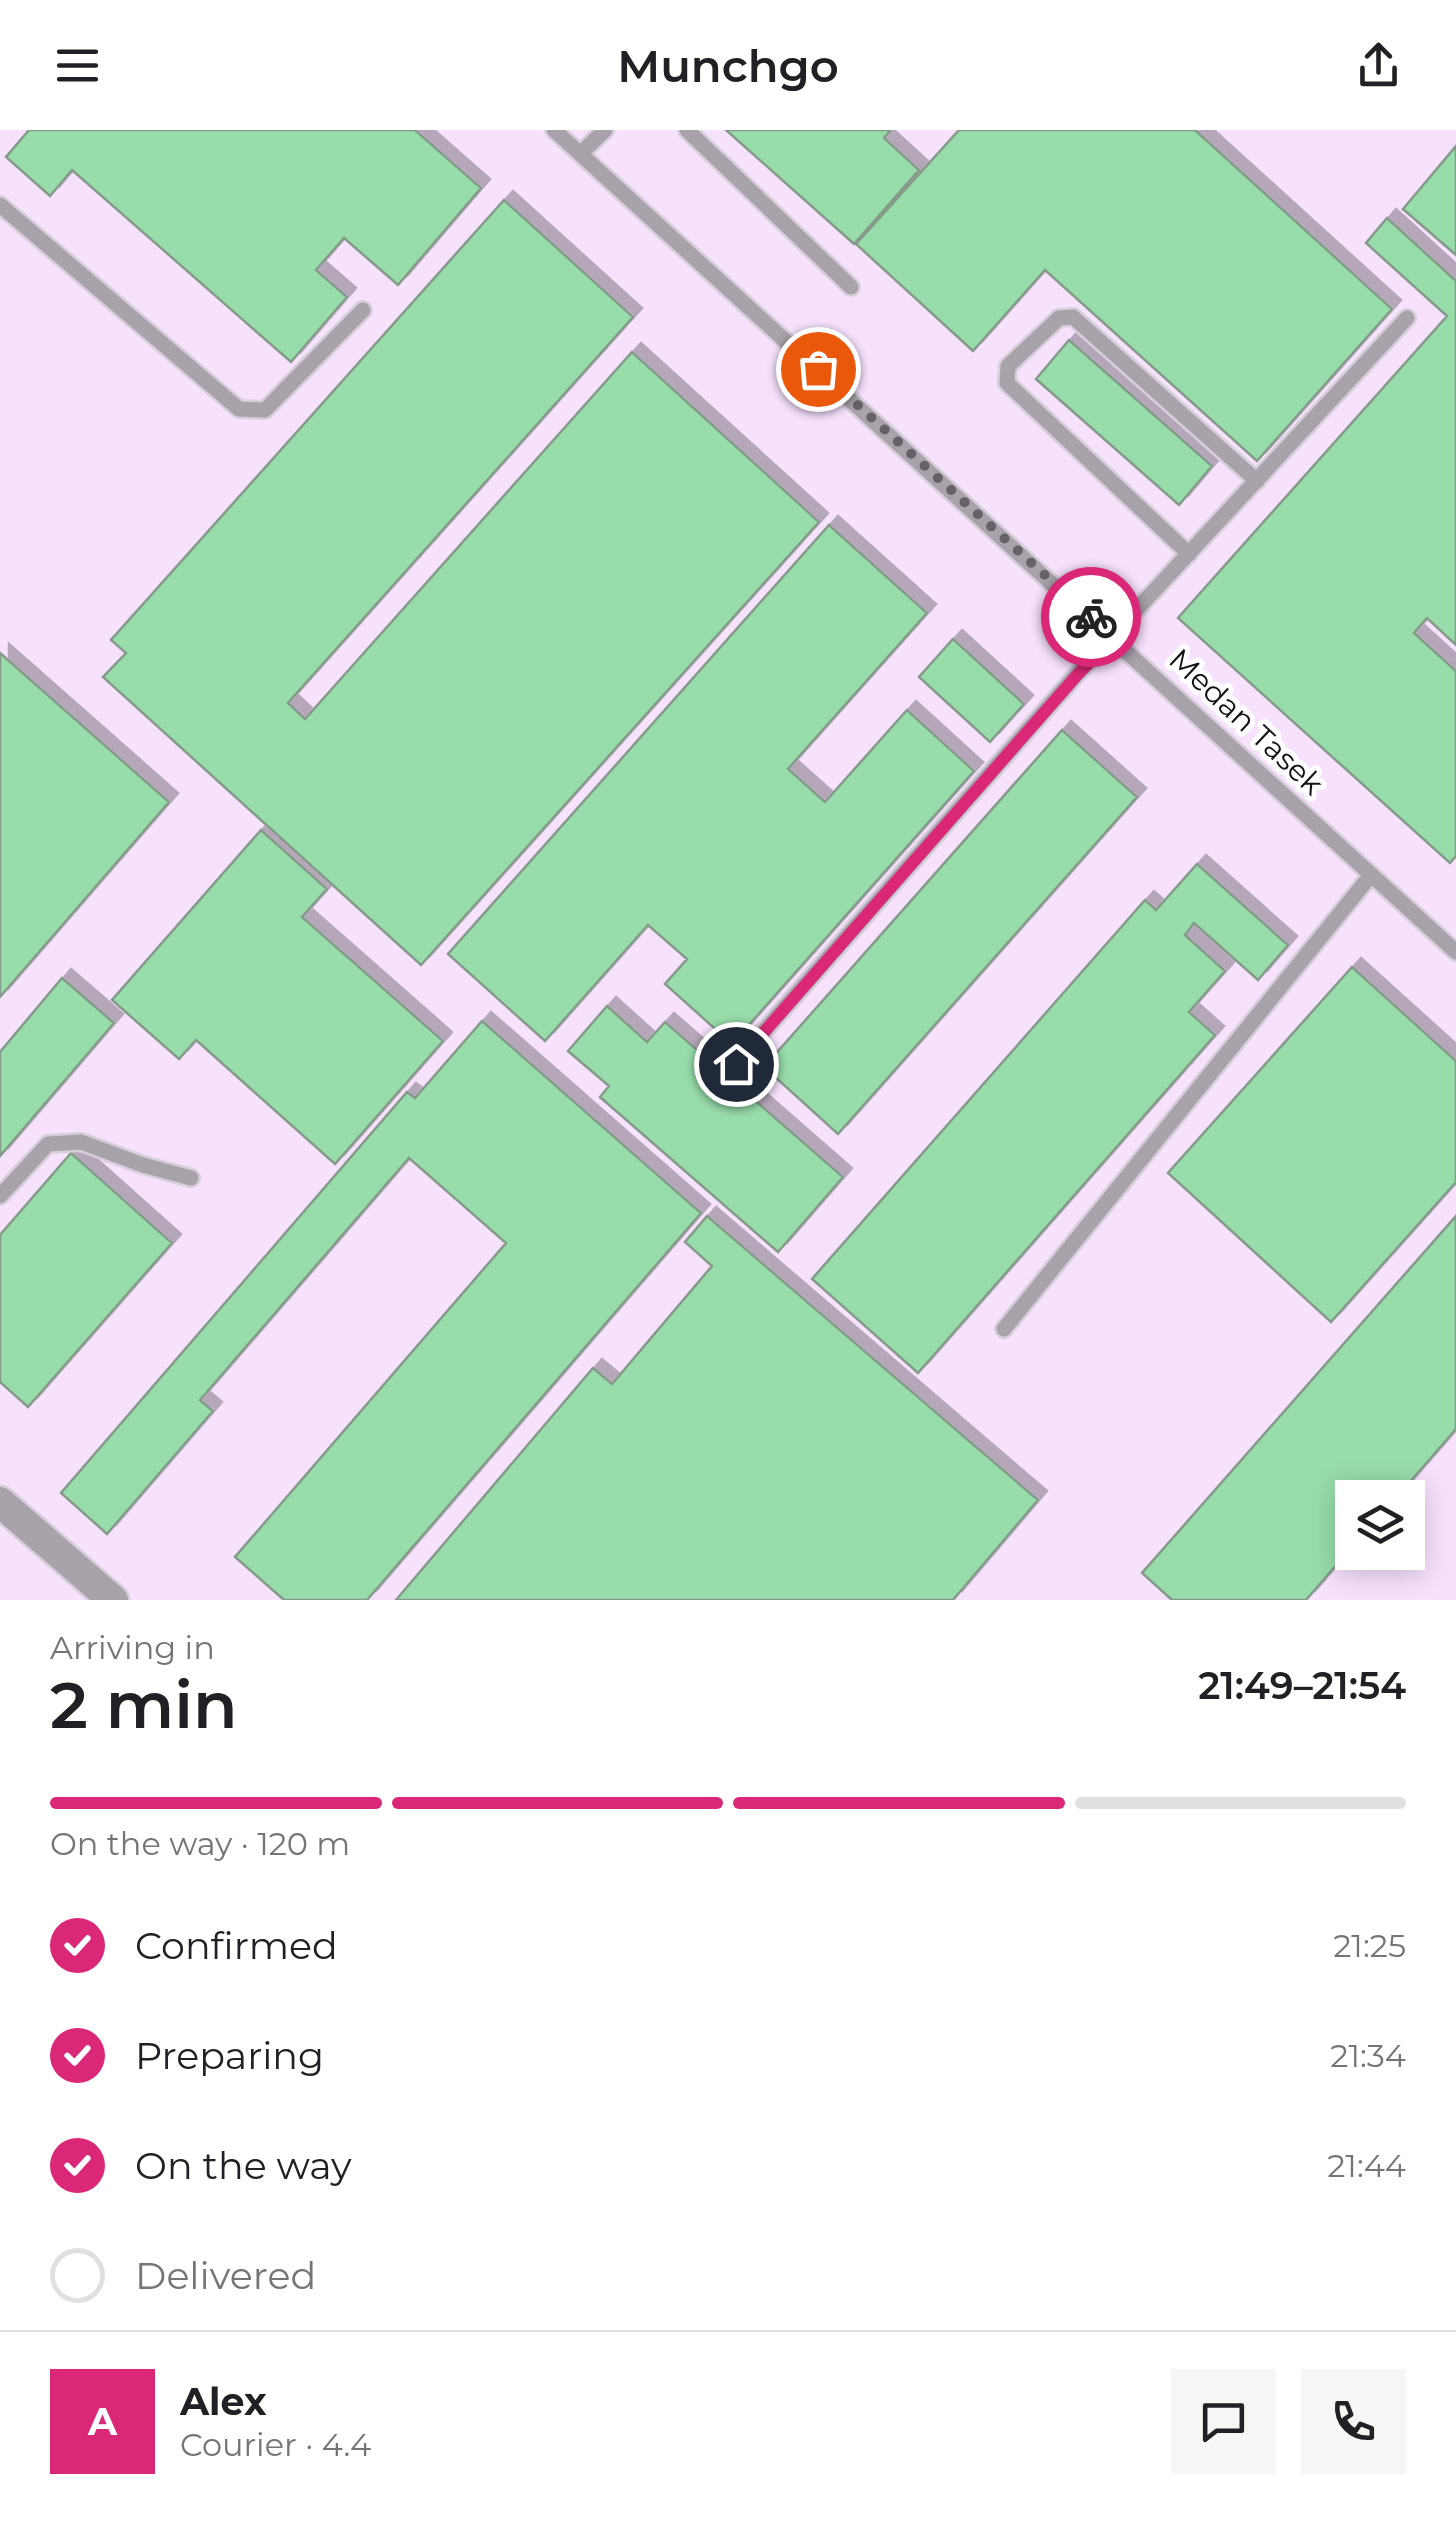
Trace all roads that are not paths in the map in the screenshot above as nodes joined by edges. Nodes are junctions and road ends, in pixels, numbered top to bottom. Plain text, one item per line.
1 (554, 130) edge
2 (605, 130) edge
3 (687, 130) edge
4 (580, 154) junction
5 (0, 205) edge
6 (851, 286) dead end
7 (363, 310) dead end
8 (1406, 318) dead end
9 (1258, 481) junction
10 (1189, 554) junction
11 (1114, 638) junction
12 (1371, 876) junction
13 (1456, 952) edge
14 (736, 1064) dead end
15 (191, 1178) dead end
16 (0, 1196) edge
17 (1004, 1329) dead end
18 (0, 1502) edge
19 (112, 1600) edge

1 - 4 lane, Medan Tasek
2 - 4 lane
3 - 6 lane
4 - 11 lane, Medan Tasek
5 - 7 lane
8 - 9 lane
9 - 10 lane
9 - 10 lane
10 - 11 lane
11 - 12 lane, Medan Tasek
11 - 14 lane
12 - 13 lane, Medan Tasek
12 - 17 lane
15 - 16 lane
18 - 19 street

